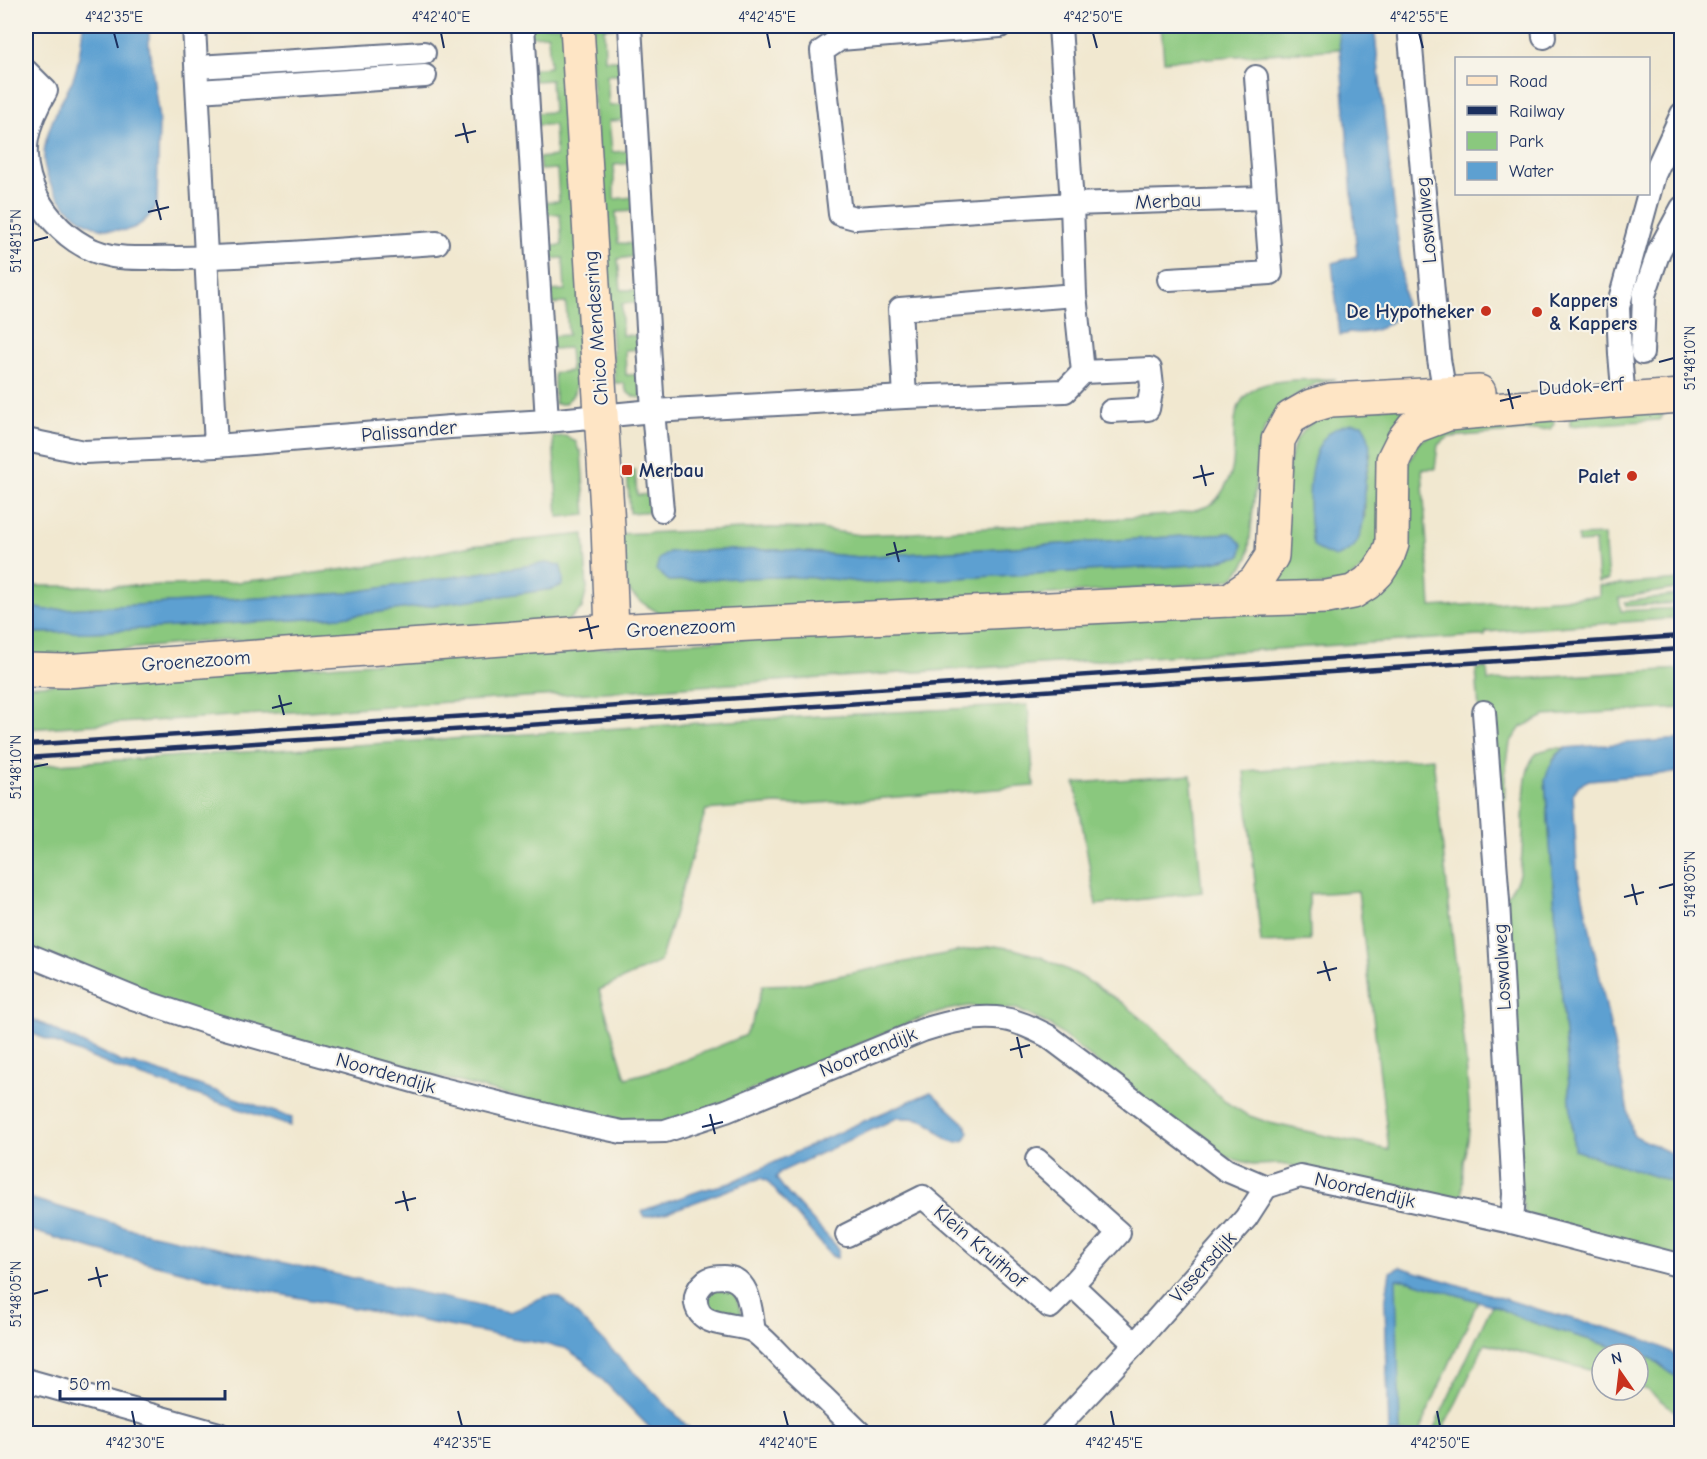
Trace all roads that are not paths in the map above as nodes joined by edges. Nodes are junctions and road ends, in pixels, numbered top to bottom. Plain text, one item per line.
1 (194, 26) edge
2 (523, 26) edge
3 (578, 26) edge
4 (630, 26) edge
5 (1000, 26) edge
6 (1060, 26) edge
7 (1409, 26) edge
8 (197, 67) junction
9 (26, 70) edge
10 (1256, 77) dead end
11 (198, 90) junction
12 (1682, 114) edge
13 (1650, 190) edge
14 (1649, 195) edge
15 (1265, 198) junction
16 (1071, 204) junction
17 (1682, 208) edge
18 (437, 243) dead end
19 (208, 258) junction
20 (1169, 279) dead end
21 (1075, 295) junction
22 (1642, 353) dead end
23 (1083, 372) junction
24 (1622, 379) junction
25 (1682, 379) edge
26 (1682, 396) edge
27 (905, 397) junction
28 (1446, 403) junction
29 (654, 411) junction
30 (1110, 411) dead end
31 (602, 416) junction
32 (547, 421) junction
33 (26, 440) edge
34 (216, 446) junction
35 (662, 510) dead end
36 (1229, 600) junction
37 (612, 631) junction
38 (26, 670) edge
39 (1484, 712) dead end
40 (26, 954) edge
41 (1037, 1160) dead end
42 (1266, 1187) junction
43 (1512, 1222) junction
44 (847, 1235) dead end
45 (1682, 1266) edge
46 (1072, 1285) junction
47 (753, 1331) dead end
48 (1135, 1344) junction
49 (26, 1380) edge
50 (219, 1434) edge
51 (861, 1434) edge
52 (1051, 1434) edge

1 - 8 street
2 - 32 street
3 - 31 street, Chico Mendesring
4 - 29 street
5 - 16 street, Merbau
6 - 16 street
7 - 28 street, Loswalweg
8 - 11 street
8 - 11 street
9 - 19 street
10 - 15 street
11 - 19 street
12 - 13 street
14 - 24 street
15 - 16 street, Merbau
15 - 20 street
16 - 21 street
17 - 22 street
18 - 19 street
19 - 34 street
21 - 23 street
21 - 27 street
23 - 27 street
23 - 30 street
24 - 25 street, Dudok-erf
24 - 26 street, Dudok-erf
24 - 28 street, Dudok-erf
27 - 29 street
28 - 36 street, Groenezoom
28 - 36 street
29 - 31 street
29 - 35 street
31 - 32 street, Palissander
31 - 37 street, Chico Mendesring
32 - 34 street, Palissander
33 - 34 street, Palissander
36 - 37 street, Groenezoom
37 - 38 street, Groenezoom
39 - 43 street, Loswalweg
40 - 42 street, Noordendijk
41 - 46 street
42 - 43 street, Noordendijk
42 - 48 street, Vissersdijk
43 - 45 street, Noordendijk
44 - 46 street, Klein Kruithof
46 - 48 street
47 - 51 street
48 - 52 street, Vissersdijk
49 - 50 street

